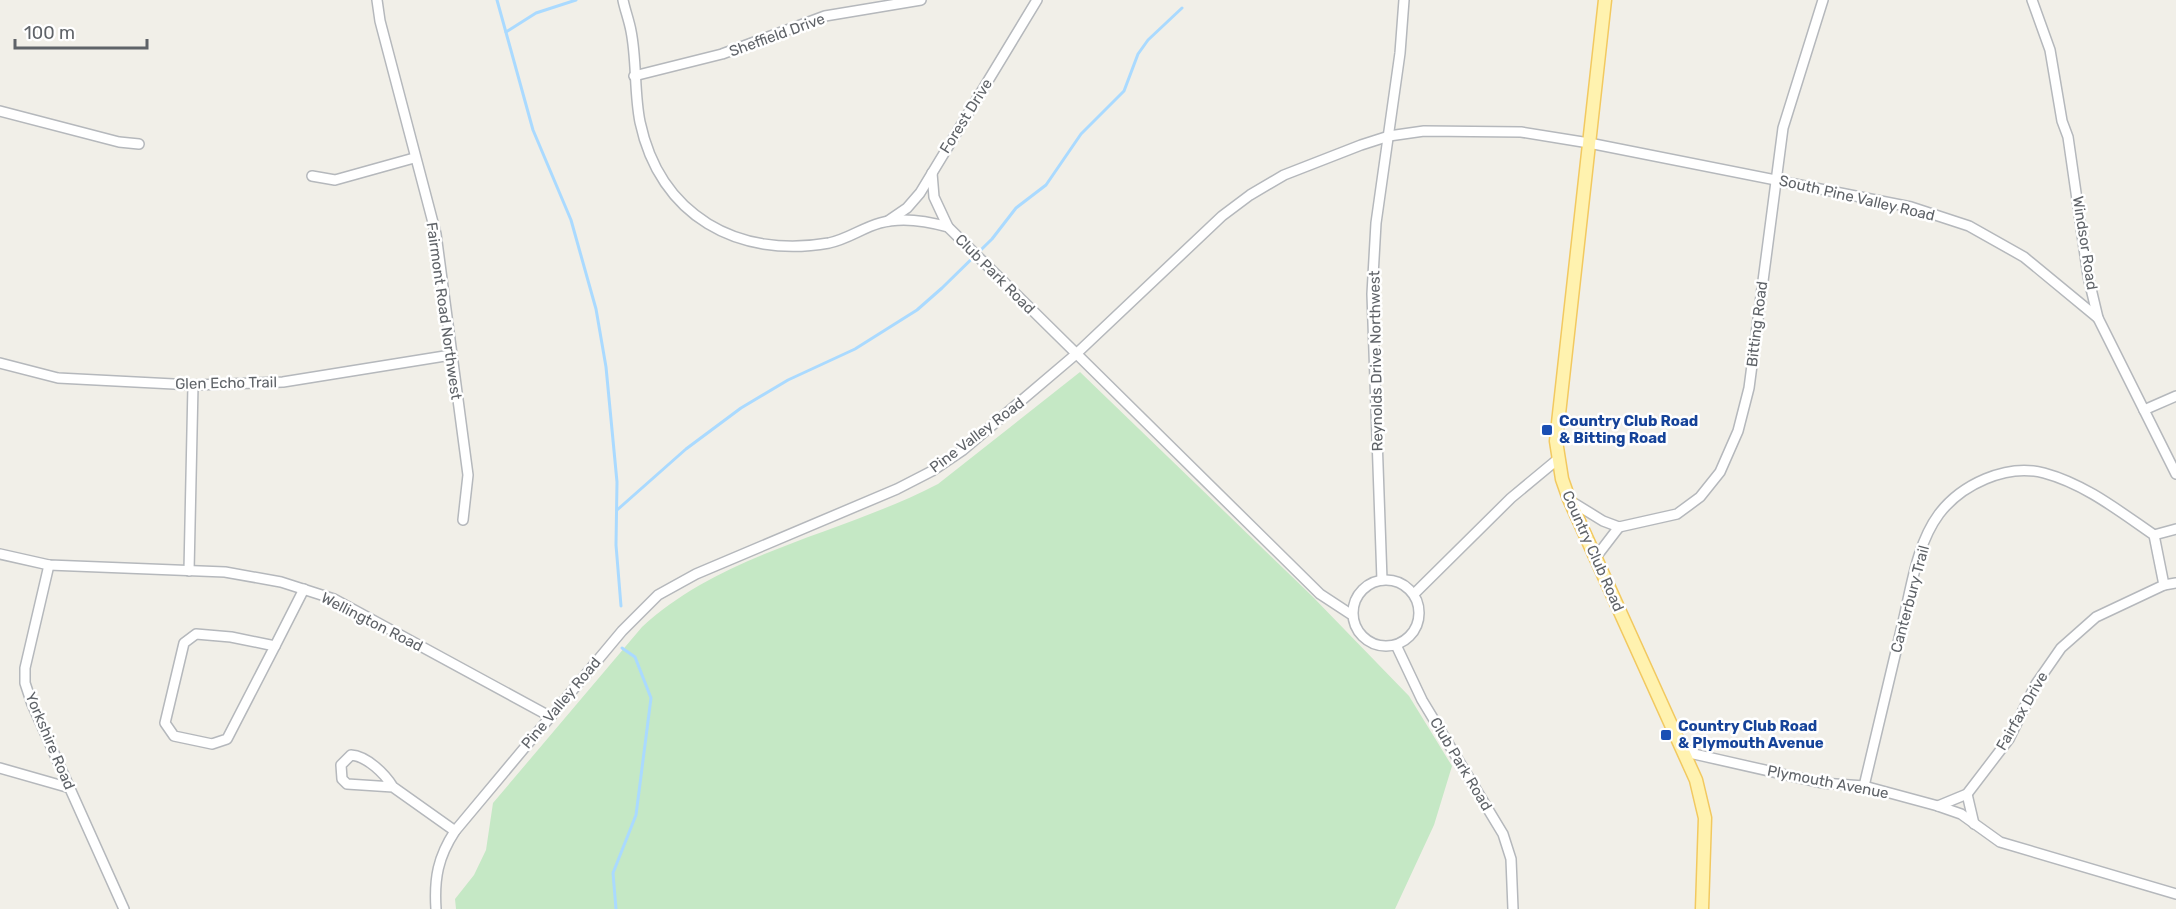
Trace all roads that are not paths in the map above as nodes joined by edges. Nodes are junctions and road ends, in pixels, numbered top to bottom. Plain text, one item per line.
1 (377, 0) edge
2 (622, 0) edge
3 (921, 0) edge
4 (1037, 0) edge
5 (1404, 0) edge
6 (1605, 0) edge
7 (1823, 0) edge
8 (2032, 0) edge
9 (883, 3) edge
10 (634, 76) junction
11 (0, 111) edge
12 (1389, 136) junction
13 (1589, 142) junction
14 (139, 144) dead end
15 (414, 158) junction
16 (932, 173) junction
17 (312, 176) dead end
18 (1775, 180) junction
19 (886, 222) junction
20 (948, 227) junction
21 (2098, 318) junction
22 (451, 355) junction
23 (1076, 355) junction
24 (0, 363) edge
25 (193, 386) junction
26 (2176, 396) edge
27 (2144, 410) junction
28 (1558, 459) junction
29 (2176, 474) edge
30 (1569, 500) junction
31 (463, 520) dead end
32 (1619, 527) junction
33 (2176, 529) edge
34 (2154, 535) junction
35 (0, 554) edge
36 (1596, 557) junction
37 (48, 565) junction
38 (189, 571) junction
39 (1382, 580) junction
40 (2176, 583) edge
41 (2164, 585) junction
42 (304, 589) junction
43 (1414, 594) junction
44 (1352, 615) junction
45 (1396, 645) junction
46 (275, 646) junction
47 (551, 717) junction
48 (1681, 746) junction
49 (0, 768) edge
50 (1864, 786) junction
51 (393, 787) junction
52 (70, 788) junction
53 (1967, 794) junction
54 (1938, 806) junction
55 (1974, 824) junction
56 (455, 831) junction
57 (1513, 887) junction
58 (2176, 894) edge
59 (124, 909) edge
60 (436, 909) edge
61 (1514, 909) edge
62 (1520, 909) edge
63 (1702, 909) edge

1 - 15 street, Fairmont Road Northwest
2 - 10 street, Club Park Road
3 - 9 street, Sheffield Drive
4 - 16 street, Forest Drive
5 - 12 street, Reynolds Drive Northwest
6 - 13 main road, Country Club Road
7 - 18 street, Bitting Road
8 - 21 street, Windsor Road
9 - 10 street, Sheffield Drive
10 - 19 street, Club Park Road
11 - 14 street
12 - 13 street, Pine Valley Road
12 - 23 street, Pine Valley Road
12 - 39 street, Reynolds Drive Northwest
13 - 18 street, South Pine Valley Road
13 - 28 main road, Country Club Road
15 - 17 street
15 - 22 street, Fairmont Road Northwest
16 - 19 street, Forest Drive
16 - 20 street
18 - 21 street, South Pine Valley Road
18 - 32 street, Bitting Road
19 - 20 street, Club Park Road
20 - 23 street, Club Park Road
21 - 27 street, Windsor Road
22 - 25 street, Glen Echo Trail
22 - 31 street, Fairmont Road Northwest
23 - 44 street, Club Park Road
23 - 47 street, Pine Valley Road
24 - 25 street, Glen Echo Trail
25 - 38 street
26 - 27 street
27 - 29 street, Windsor Road
28 - 30 main road, Country Club Road
28 - 43 street
30 - 32 street
30 - 36 main road, Country Club Road
32 - 36 street
33 - 34 street
34 - 41 street
34 - 50 street, Canterbury Trail
35 - 37 street, Wellington Road
36 - 48 main road, Country Club Road
37 - 38 street, Wellington Road
37 - 52 street, Yorkshire Road
38 - 42 street, Wellington Road
39 - 43 street
39 - 44 street
40 - 41 street, Fairfax Drive
41 - 53 street, Fairfax Drive
42 - 46 street
42 - 47 street, Wellington Road
43 - 45 street
44 - 45 street
45 - 57 street, Club Park Road
46 - 46 street
47 - 56 street, Pine Valley Road
48 - 50 street, Plymouth Avenue
48 - 63 main road, Country Club Road
49 - 52 street
50 - 54 street, Plymouth Avenue
51 - 51 street
51 - 56 street
52 - 59 street, Yorkshire Road
53 - 54 street, Fairfax Drive
53 - 55 street
54 - 55 street, Plymouth Avenue
55 - 58 street, Plymouth Avenue
56 - 60 street, Pine Valley Road
57 - 61 street, Club Park Road
57 - 62 street, Club Park Road

